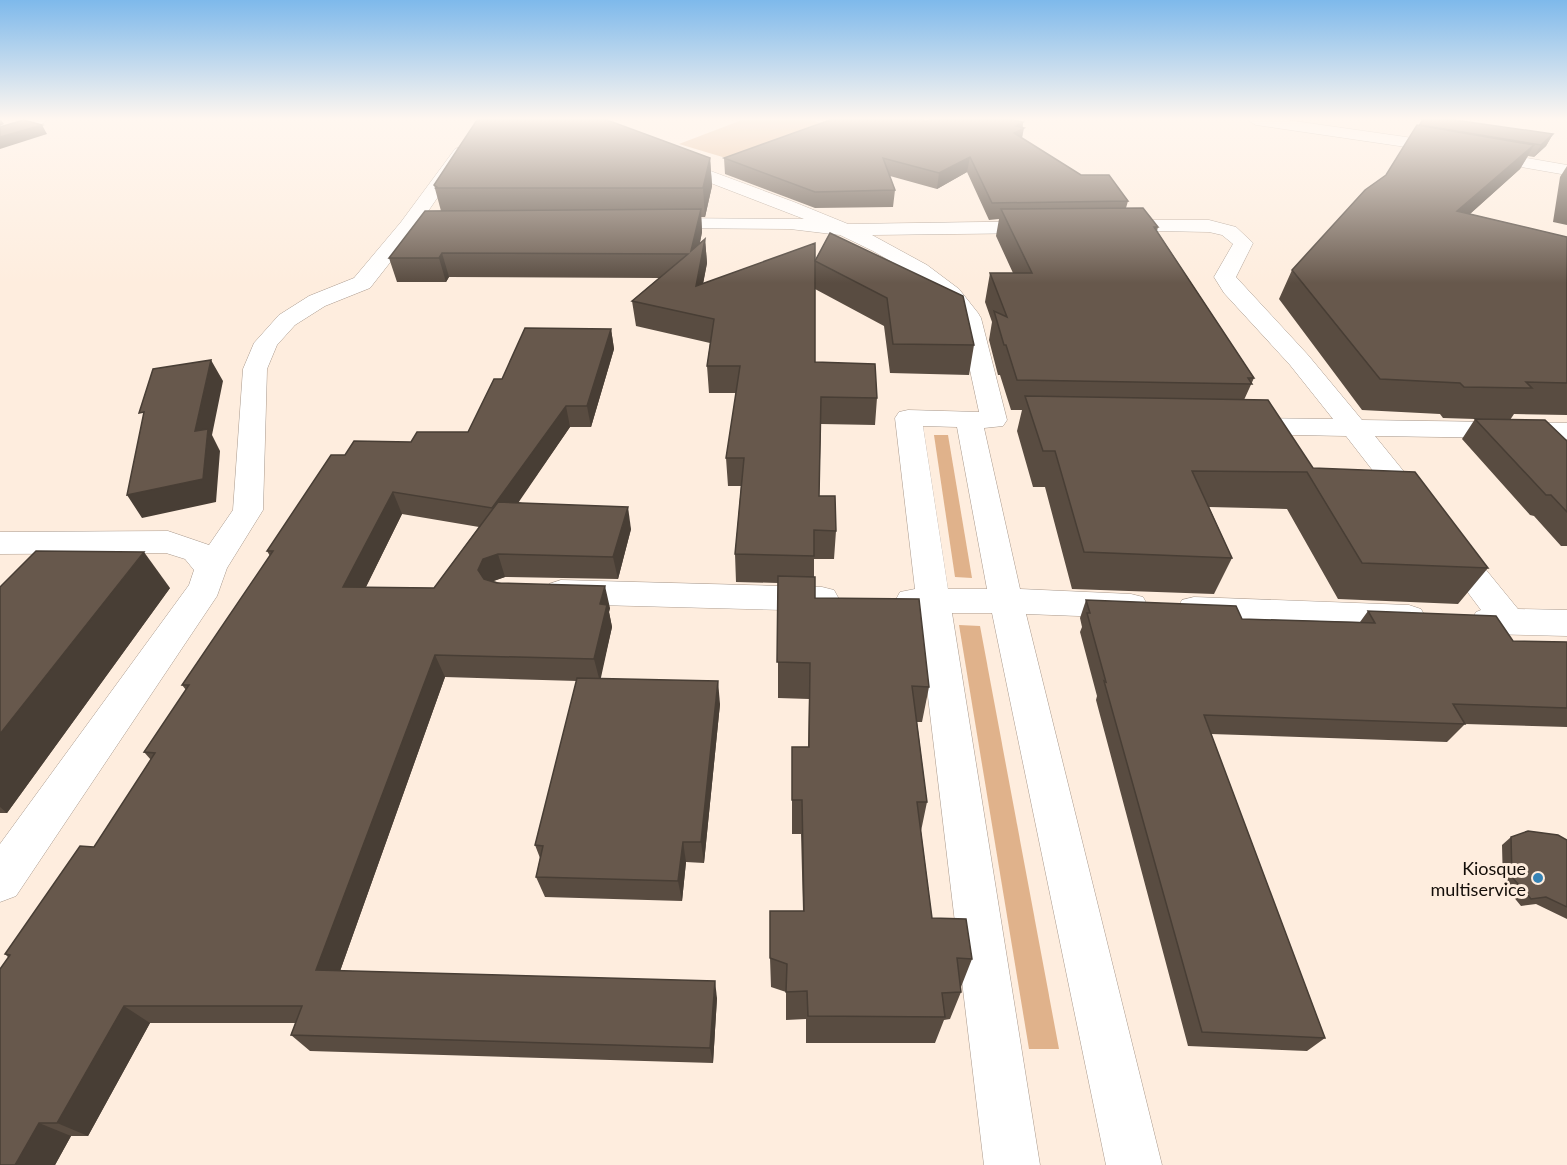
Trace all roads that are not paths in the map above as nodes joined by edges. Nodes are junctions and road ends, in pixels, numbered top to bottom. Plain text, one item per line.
1 (445, 174) edge
2 (704, 174) edge
3 (634, 224) edge
4 (480, 225) edge
5 (408, 226) junction
6 (1091, 226) edge
7 (1068, 227) edge
8 (845, 230) junction
9 (993, 420) junction
10 (1215, 425) edge
11 (1355, 428) junction
12 (1567, 431) edge
13 (0, 543) edge
14 (211, 568) junction
15 (529, 592) edge
16 (850, 600) edge
17 (886, 600) edge
18 (1006, 601) junction
19 (934, 602) junction
20 (1509, 622) junction
21 (1567, 623) edge
22 (0, 881) edge
23 (1012, 1165) edge
24 (1134, 1165) edge

1 - 5 street
2 - 8 street
3 - 8 street
4 - 5 street
5 - 14 street
6 - 11 street
7 - 8 street
8 - 9 street
9 - 18 street
9 - 19 street
10 - 11 street
11 - 12 street
11 - 20 street
13 - 14 street
14 - 22 street
15 - 16 street
17 - 19 street
18 - 19 street
18 - 20 street
18 - 24 street
19 - 23 street
20 - 21 street

